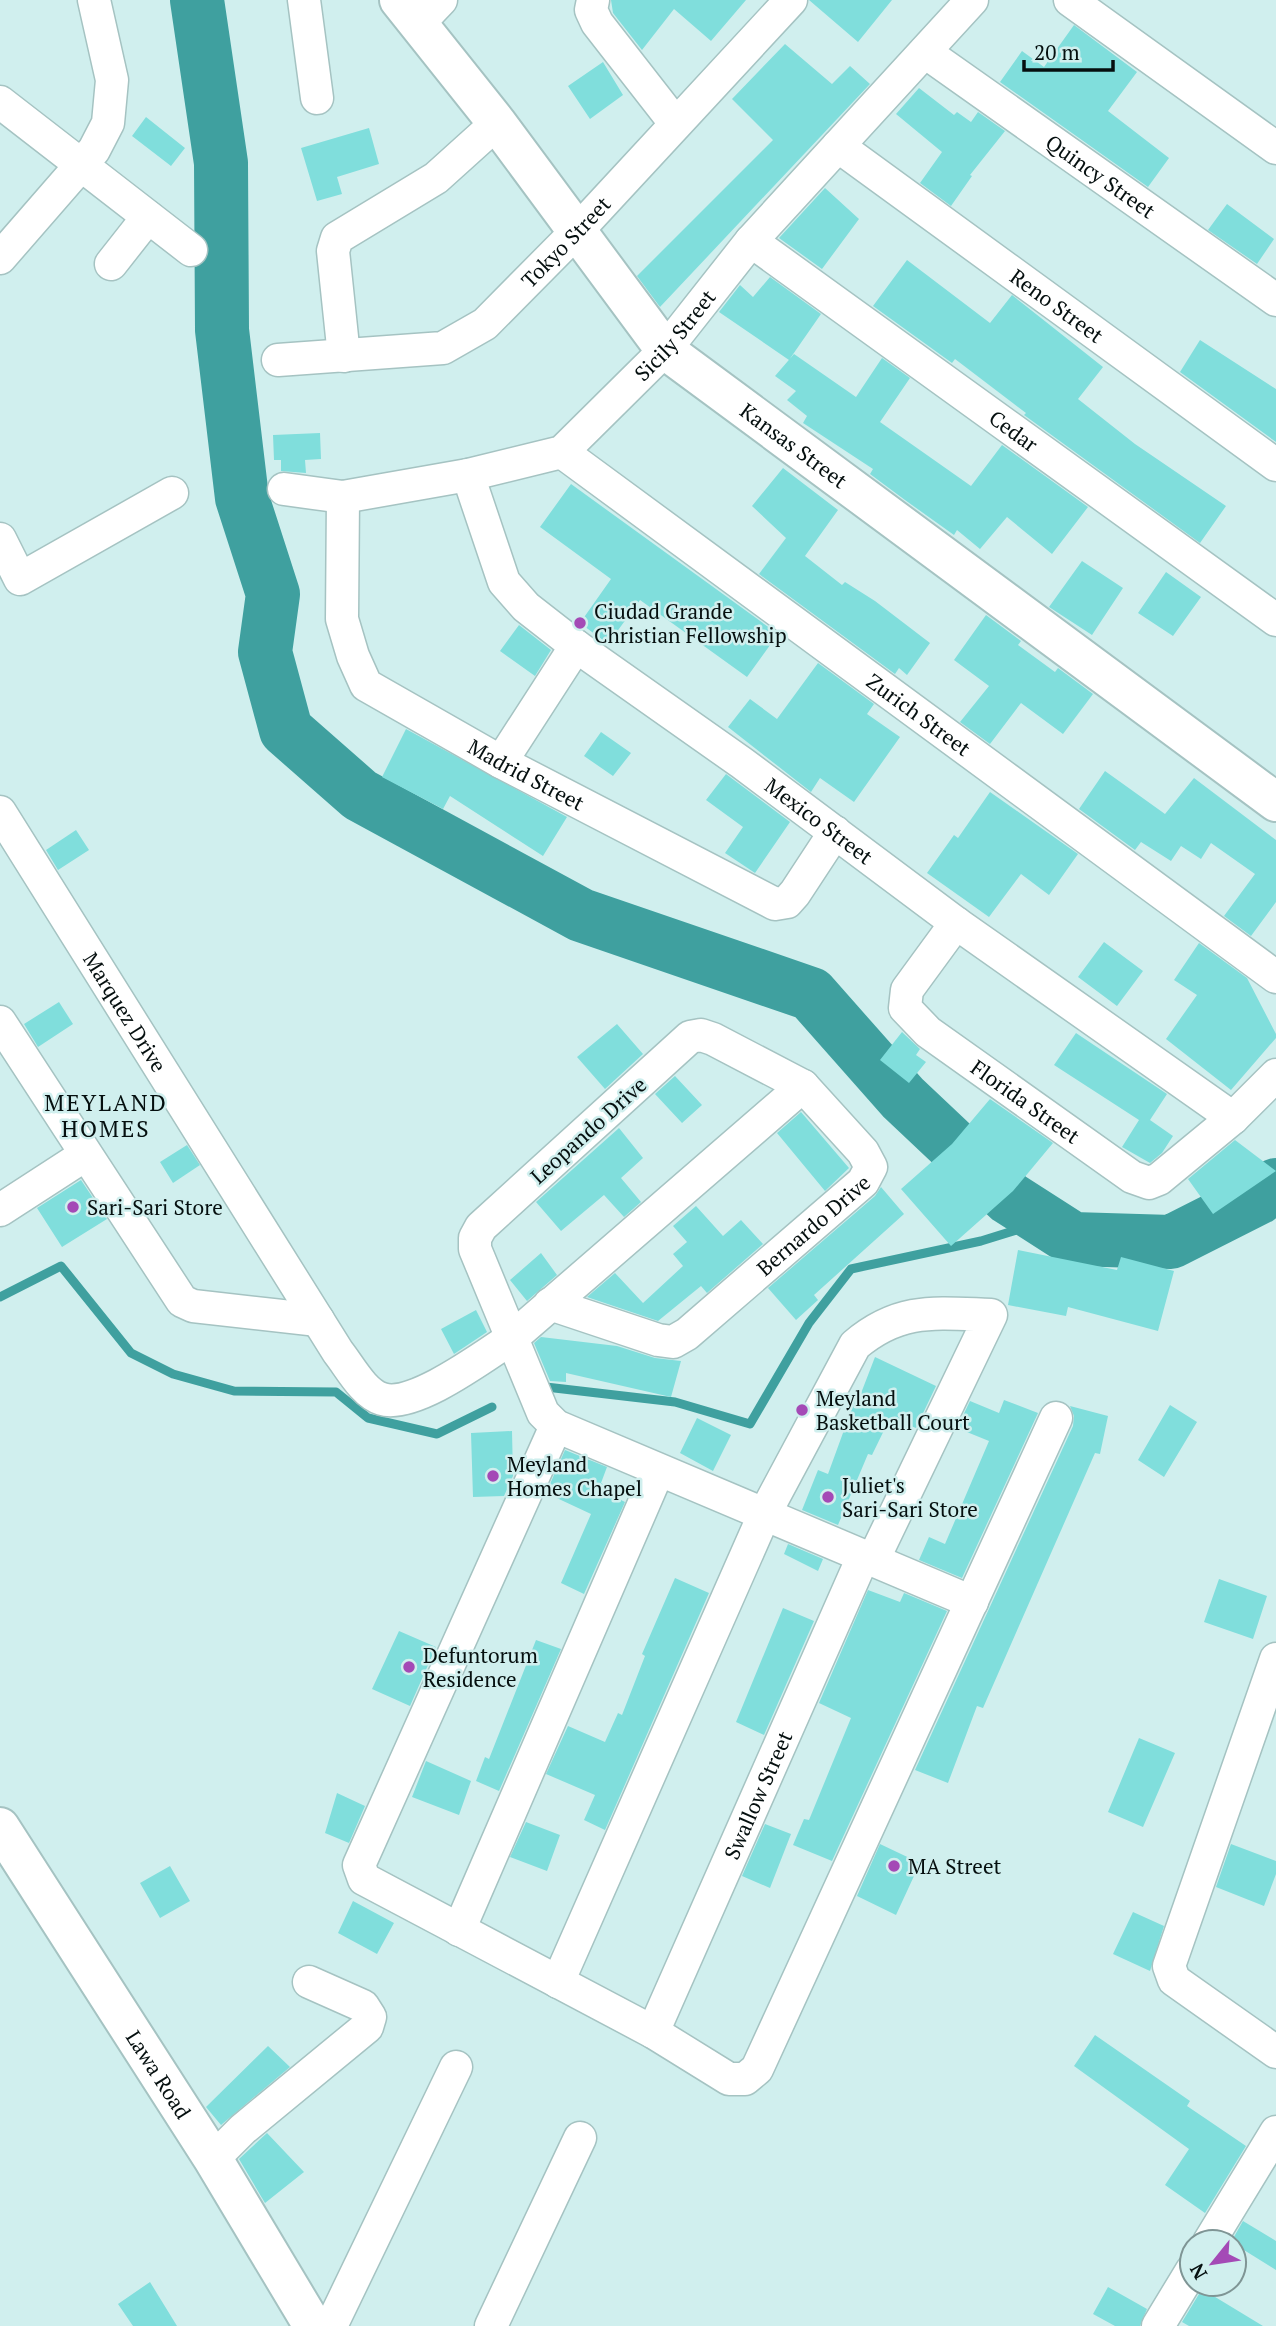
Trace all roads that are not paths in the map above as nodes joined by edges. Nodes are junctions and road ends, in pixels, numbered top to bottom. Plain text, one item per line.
1 (94, 0) edge
2 (304, 0) edge
3 (593, 0) edge
4 (791, 0) edge
5 (972, 0) edge
6 (1070, 0) edge
7 (420, 7) edge
8 (925, 52) junction
9 (317, 98) dead end
10 (2, 107) edge
11 (497, 123) junction
12 (675, 123) junction
13 (838, 146) junction
14 (1276, 148) edge
15 (79, 165) junction
16 (148, 217) junction
17 (578, 230) junction
18 (751, 241) junction
19 (191, 250) dead end
20 (0, 258) edge
21 (111, 264) dead end
22 (1276, 300) edge
23 (665, 351) junction
24 (344, 356) junction
25 (278, 360) dead end
26 (562, 452) junction
27 (1276, 465) edge
28 (468, 475) junction
29 (284, 489) dead end
30 (172, 493) dead end
31 (343, 497) junction
32 (0, 539) edge
33 (10, 586) edge
34 (1276, 620) edge
35 (576, 646) junction
36 (501, 762) junction
37 (1276, 802) edge
38 (0, 812) edge
39 (835, 832) junction
40 (956, 923) junction
41 (1276, 977) edge
42 (0, 1022) edge
43 (1276, 1075) edge
44 (803, 1086) junction
45 (1233, 1118) junction
46 (85, 1155) junction
47 (0, 1210) edge
48 (550, 1304) junction
49 (318, 1320) junction
50 (512, 1338) junction
51 (1056, 1418) dead end
52 (555, 1426) junction
53 (659, 1471) junction
54 (764, 1515) junction
55 (868, 1558) junction
56 (972, 1602) junction
57 (1276, 1659) edge
58 (0, 1827) edge
59 (459, 1930) junction
60 (309, 1982) dead end
61 (558, 1982) junction
62 (653, 2032) junction
63 (1276, 2052) edge
64 (456, 2067) dead end
65 (1276, 2132) edge
66 (580, 2138) dead end
67 (213, 2159) junction
68 (1218, 2228) edge
69 (1178, 2295) edge
70 (1161, 2325) edge
71 (313, 2326) edge
72 (331, 2326) edge
73 (491, 2326) edge

1 - 15 street
2 - 9 street
3 - 12 street
4 - 12 street, Tokyo Street
5 - 8 street, Sicily Street
6 - 14 street
7 - 11 street, Kansas Street
8 - 13 street, Sicily Street
8 - 22 street, Quincy Street
10 - 15 street
11 - 17 street, Kansas Street
11 - 24 street
12 - 17 street, Tokyo Street
13 - 18 street, Sicily Street
13 - 27 street, Reno Street
15 - 16 street
15 - 20 street
16 - 19 street
16 - 21 street
17 - 23 street, Kansas Street
17 - 24 street, Tokyo Street
18 - 23 street, Sicily Street
18 - 34 street, Cedar
23 - 26 street, Sicily Street
23 - 37 street, Kansas Street
24 - 25 street, Tokyo Street
26 - 28 street
26 - 41 street, Zurich Street
28 - 31 street
28 - 35 street, Mexico Street
29 - 31 street
30 - 33 street
31 - 36 street, Madrid Street
32 - 33 street
35 - 36 street
35 - 39 street, Mexico Street
36 - 39 street, Madrid Street
38 - 49 street, Marquez Drive
39 - 40 street, Mexico Street
40 - 45 street, Mexico Street
40 - 45 street, Florida Street
42 - 46 street
43 - 45 street
44 - 48 street
44 - 48 street, Bernardo Drive
44 - 50 street, Leopando Drive
46 - 47 street
46 - 49 street
48 - 50 street
49 - 50 street
50 - 52 street, Leopando Drive
51 - 56 street
52 - 53 street
52 - 59 street
53 - 54 street
53 - 59 street
54 - 55 street
54 - 55 street, Swallow Street
54 - 61 street
55 - 56 street
55 - 62 street, Swallow Street
56 - 62 street
57 - 63 street
58 - 67 street, Lawa Road
59 - 61 street
60 - 67 street
61 - 62 street
64 - 72 street
65 - 68 street
66 - 73 street
67 - 71 street, Lawa Road
69 - 70 street

